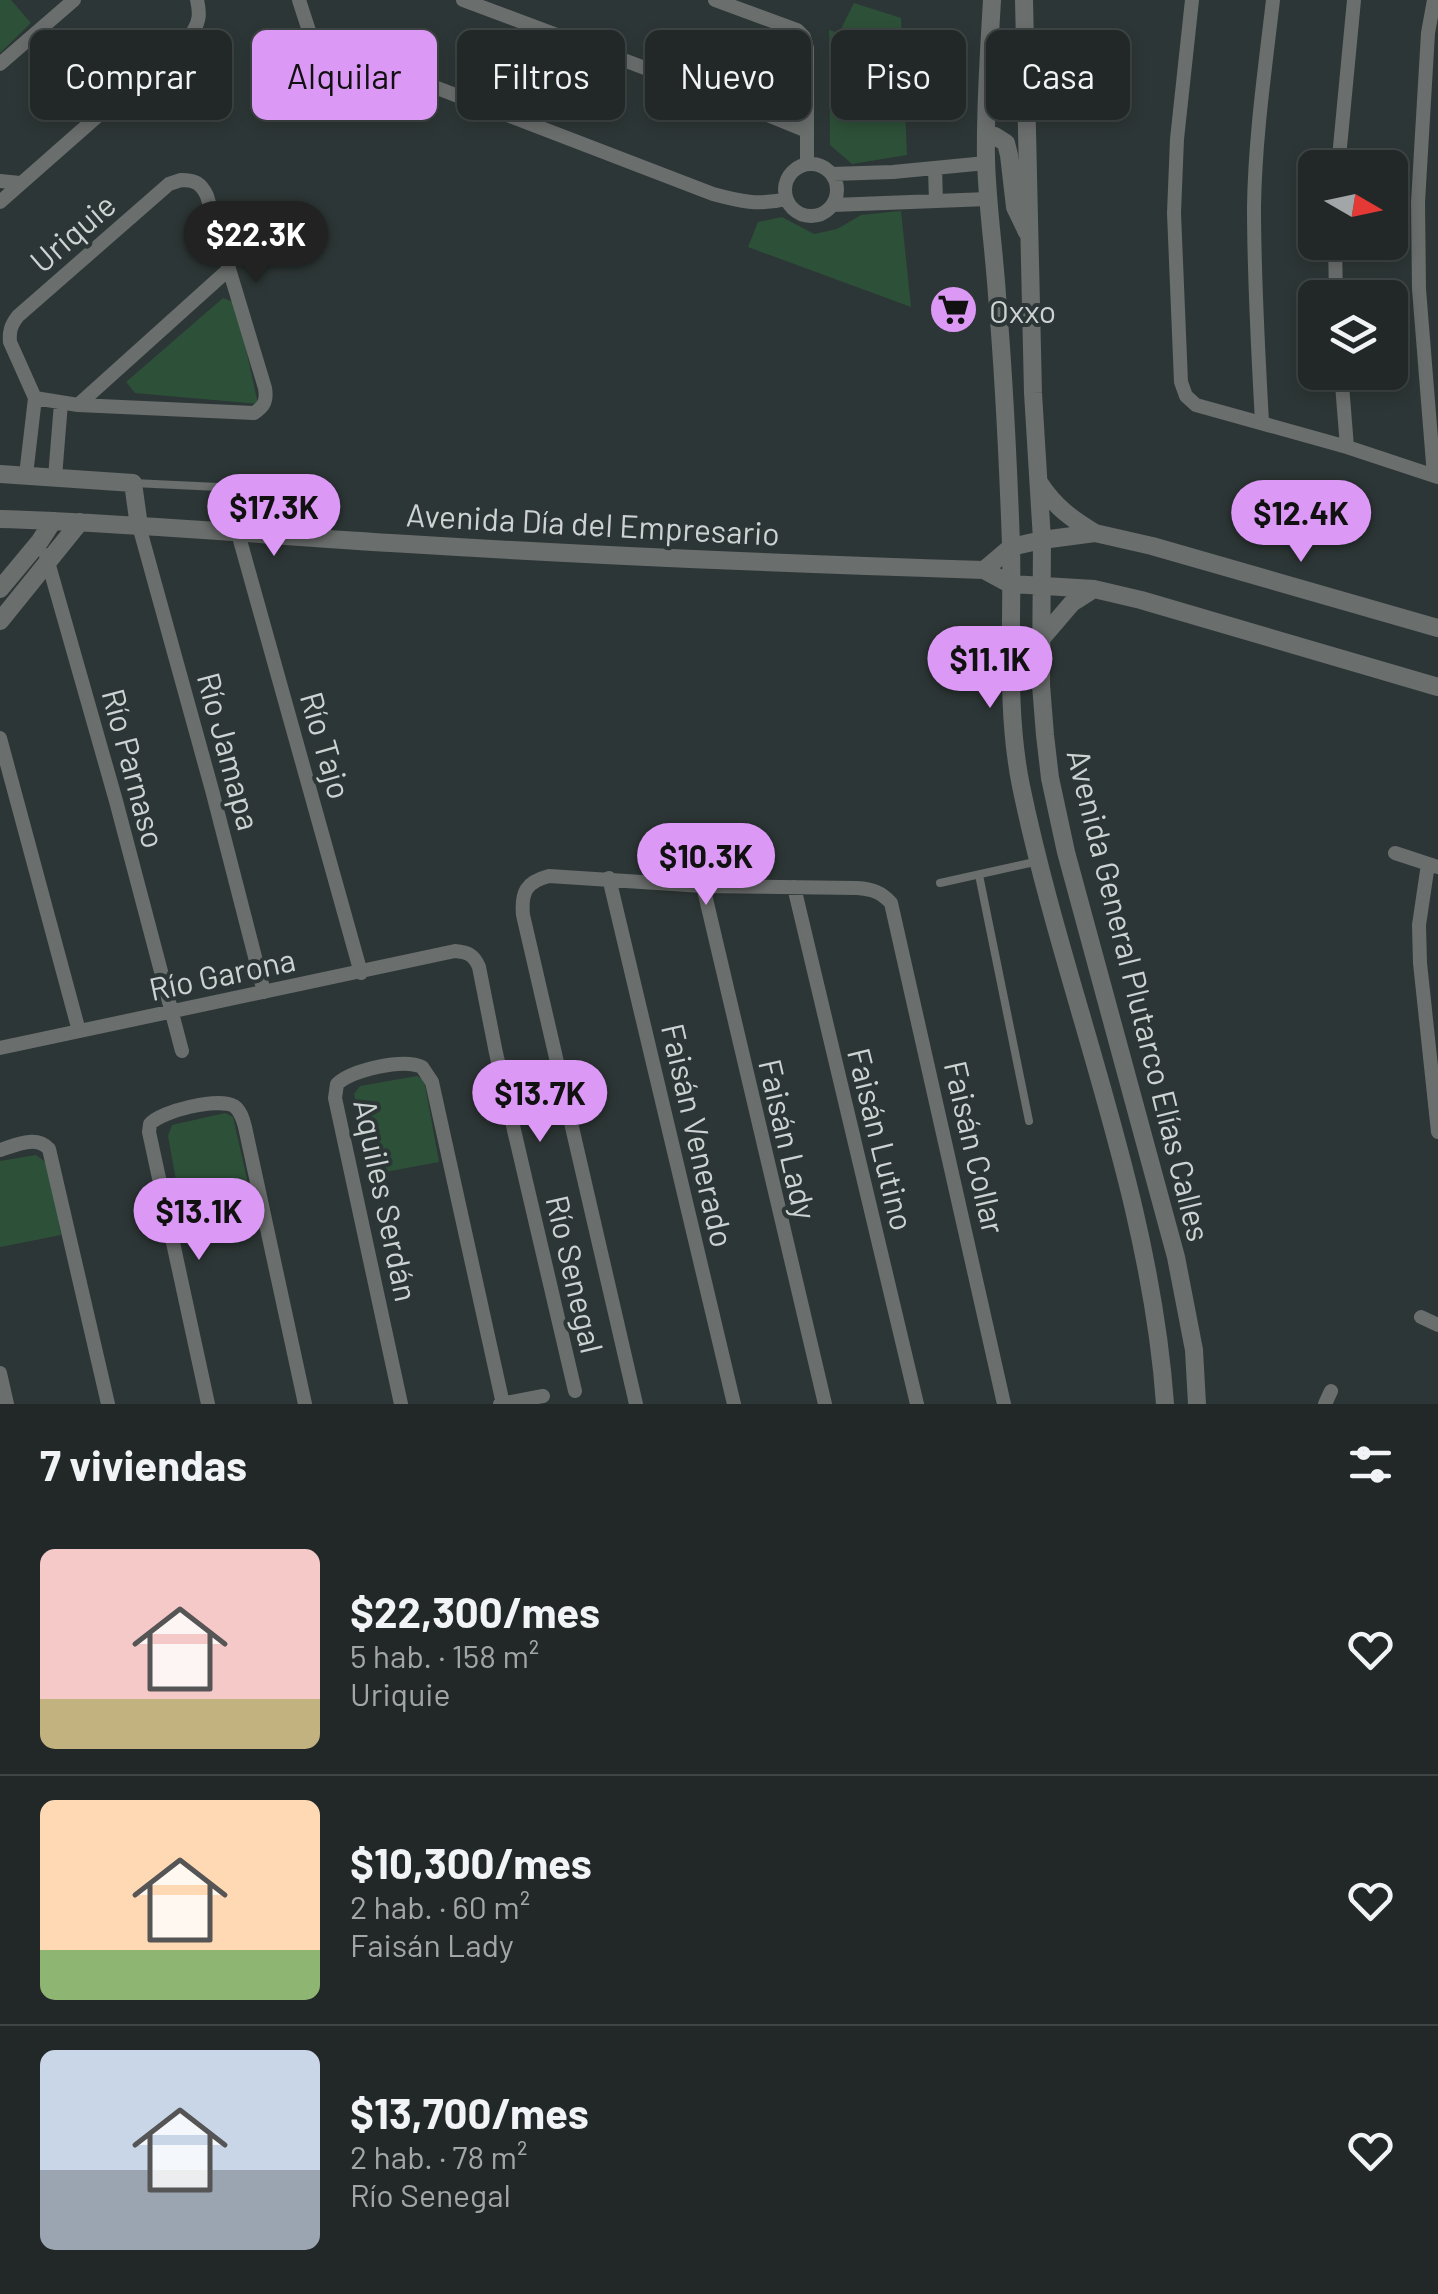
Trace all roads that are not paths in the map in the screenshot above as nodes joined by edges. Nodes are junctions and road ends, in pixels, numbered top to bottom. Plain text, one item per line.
1 (74, 0) edge
2 (198, 0) edge
3 (299, 0) edge
4 (463, 0) edge
5 (716, 0) edge
6 (992, 0) edge
7 (1024, 0) edge
8 (1192, 0) edge
9 (1273, 0) edge
10 (1354, 0) edge
11 (1434, 0) edge
12 (0, 64) edge
13 (806, 131) junction
14 (986, 136) junction
15 (1339, 150) edge
16 (986, 163) junction
17 (807, 164) junction
18 (935, 168) junction
19 (832, 174) junction
20 (0, 181) edge
21 (20, 183) junction
22 (786, 199) junction
23 (988, 199) junction
24 (936, 200) junction
25 (0, 202) edge
26 (833, 204) junction
27 (1030, 237) junction
28 (228, 270) junction
29 (1342, 390) edge
30 (35, 398) junction
31 (61, 403) junction
32 (78, 405) junction
33 (1262, 422) junction
34 (1346, 447) junction
35 (0, 474) edge
36 (26, 475) junction
37 (54, 476) junction
38 (1436, 477) edge
39 (1038, 481) junction
40 (133, 483) junction
41 (324, 492) dead end
42 (0, 519) edge
43 (54, 521) junction
44 (80, 522) junction
45 (140, 526) junction
46 (238, 533) junction
47 (1095, 533) junction
48 (1042, 540) junction
49 (40, 541) junction
50 (1011, 547) junction
51 (49, 561) junction
52 (984, 570) junction
53 (1010, 584) junction
54 (1041, 586) junction
55 (0, 589) edge
56 (1094, 589) junction
57 (0, 621) edge
58 (1438, 628) edge
59 (1042, 638) junction
60 (1438, 687) edge
61 (0, 738) edge
62 (1395, 852) dead end
63 (1039, 861) junction
64 (1433, 865) edge
65 (980, 876) junction
66 (609, 878) junction
67 (940, 883) dead end
68 (702, 886) junction
69 (794, 887) junction
70 (455, 952) joint
71 (361, 973) junction
72 (264, 992) junction
73 (172, 1011) junction
74 (79, 1030) junction
75 (0, 1048) edge
76 (182, 1051) dead end
77 (1108, 1111) junction
78 (1029, 1121) dead end
79 (1140, 1125) junction
80 (1438, 1132) edge
81 (0, 1150) edge
82 (1420, 1317) dead end
83 (1438, 1325) edge
84 (0, 1372) edge
85 (574, 1390) dead end
86 (543, 1396) dead end
87 (7, 1404) edge
88 (108, 1404) edge
89 (208, 1404) edge
90 (304, 1404) edge
91 (401, 1404) edge
92 (502, 1404) edge
93 (636, 1404) edge
94 (734, 1404) edge
95 (825, 1404) edge
96 (916, 1404) edge
97 (1004, 1404) edge
98 (1165, 1404) edge
99 (1197, 1404) edge

1 - 12 street
2 - 21 street
3 - 22 street
4 - 13 street
5 - 13 street
6 - 14 street, Avenida General Plutarco Elías Calles
7 - 27 street, Avenida General Plutarco Elías Calles
8 - 33 street
9 - 33 street
10 - 15 street
11 - 38 street
13 - 17 street
14 - 16 street, Avenida General Plutarco Elías Calles
14 - 27 street
16 - 18 street
16 - 23 street, Avenida General Plutarco Elías Calles
17 - 19 street
17 - 22 street
18 - 19 street
18 - 24 street
19 - 26 street
20 - 21 street
21 - 25 street
22 - 26 street
23 - 24 street
23 - 50 street, Avenida General Plutarco Elías Calles
24 - 26 street
27 - 39 street, Avenida General Plutarco Elías Calles
28 - 30 street, Uriquie
28 - 32 street
28 - 32 street, Uriquie
29 - 34 street
30 - 31 street, Uriquie
30 - 36 street
31 - 32 street, Uriquie
31 - 37 street
33 - 34 street
34 - 38 street
35 - 36 street
36 - 37 street
37 - 40 street
39 - 47 street
39 - 48 street, Avenida General Plutarco Elías Calles
40 - 41 lane
40 - 45 street
42 - 43 street, Avenida Día del Empresario
43 - 44 street, Avenida Día del Empresario
43 - 49 street
44 - 45 street, Avenida Día del Empresario
44 - 51 street
45 - 46 street, Avenida Día del Empresario
45 - 72 street, Río Jamapa
46 - 52 street, Avenida Día del Empresario
46 - 71 street, Río Tajo
47 - 48 street
47 - 58 street
48 - 50 street
48 - 54 street, Avenida General Plutarco Elías Calles
49 - 51 street, Río Parnaso
49 - 55 street
50 - 52 street
50 - 53 street, Avenida General Plutarco Elías Calles
51 - 57 street
51 - 73 street, Río Parnaso
52 - 53 street, Avenida Día del Empresario
53 - 54 street, Avenida Día del Empresario
53 - 63 street, Avenida General Plutarco Elías Calles
54 - 56 street, Avenida Día del Empresario
54 - 59 street, Avenida General Plutarco Elías Calles
56 - 59 street
56 - 60 street, Avenida Día del Empresario
59 - 79 street, Avenida General Plutarco Elías Calles
61 - 74 street
62 - 64 street
63 - 65 lane
63 - 77 street, Avenida General Plutarco Elías Calles
64 - 80 street
65 - 67 lane
65 - 78 lane
66 - 68 street
66 - 93 street
66 - 94 street, Faisán Venerado
68 - 69 street
68 - 95 street, Faisán Lady
69 - 96 street, Faisán Lutino
69 - 97 street, Faisán Collar
70 - 71 street, Río Garona
70 - 85 street, Río Senegal
71 - 72 street, Río Garona
72 - 73 street, Río Garona
73 - 74 street, Río Garona
73 - 76 street, Río Parnaso
74 - 75 street, Río Garona
77 - 79 street
77 - 98 street, Avenida General Plutarco Elías Calles
79 - 99 street, Avenida General Plutarco Elías Calles
81 - 88 street
82 - 83 street
84 - 87 street
86 - 92 street
89 - 90 street
91 - 92 street, Aquiles Serdán

